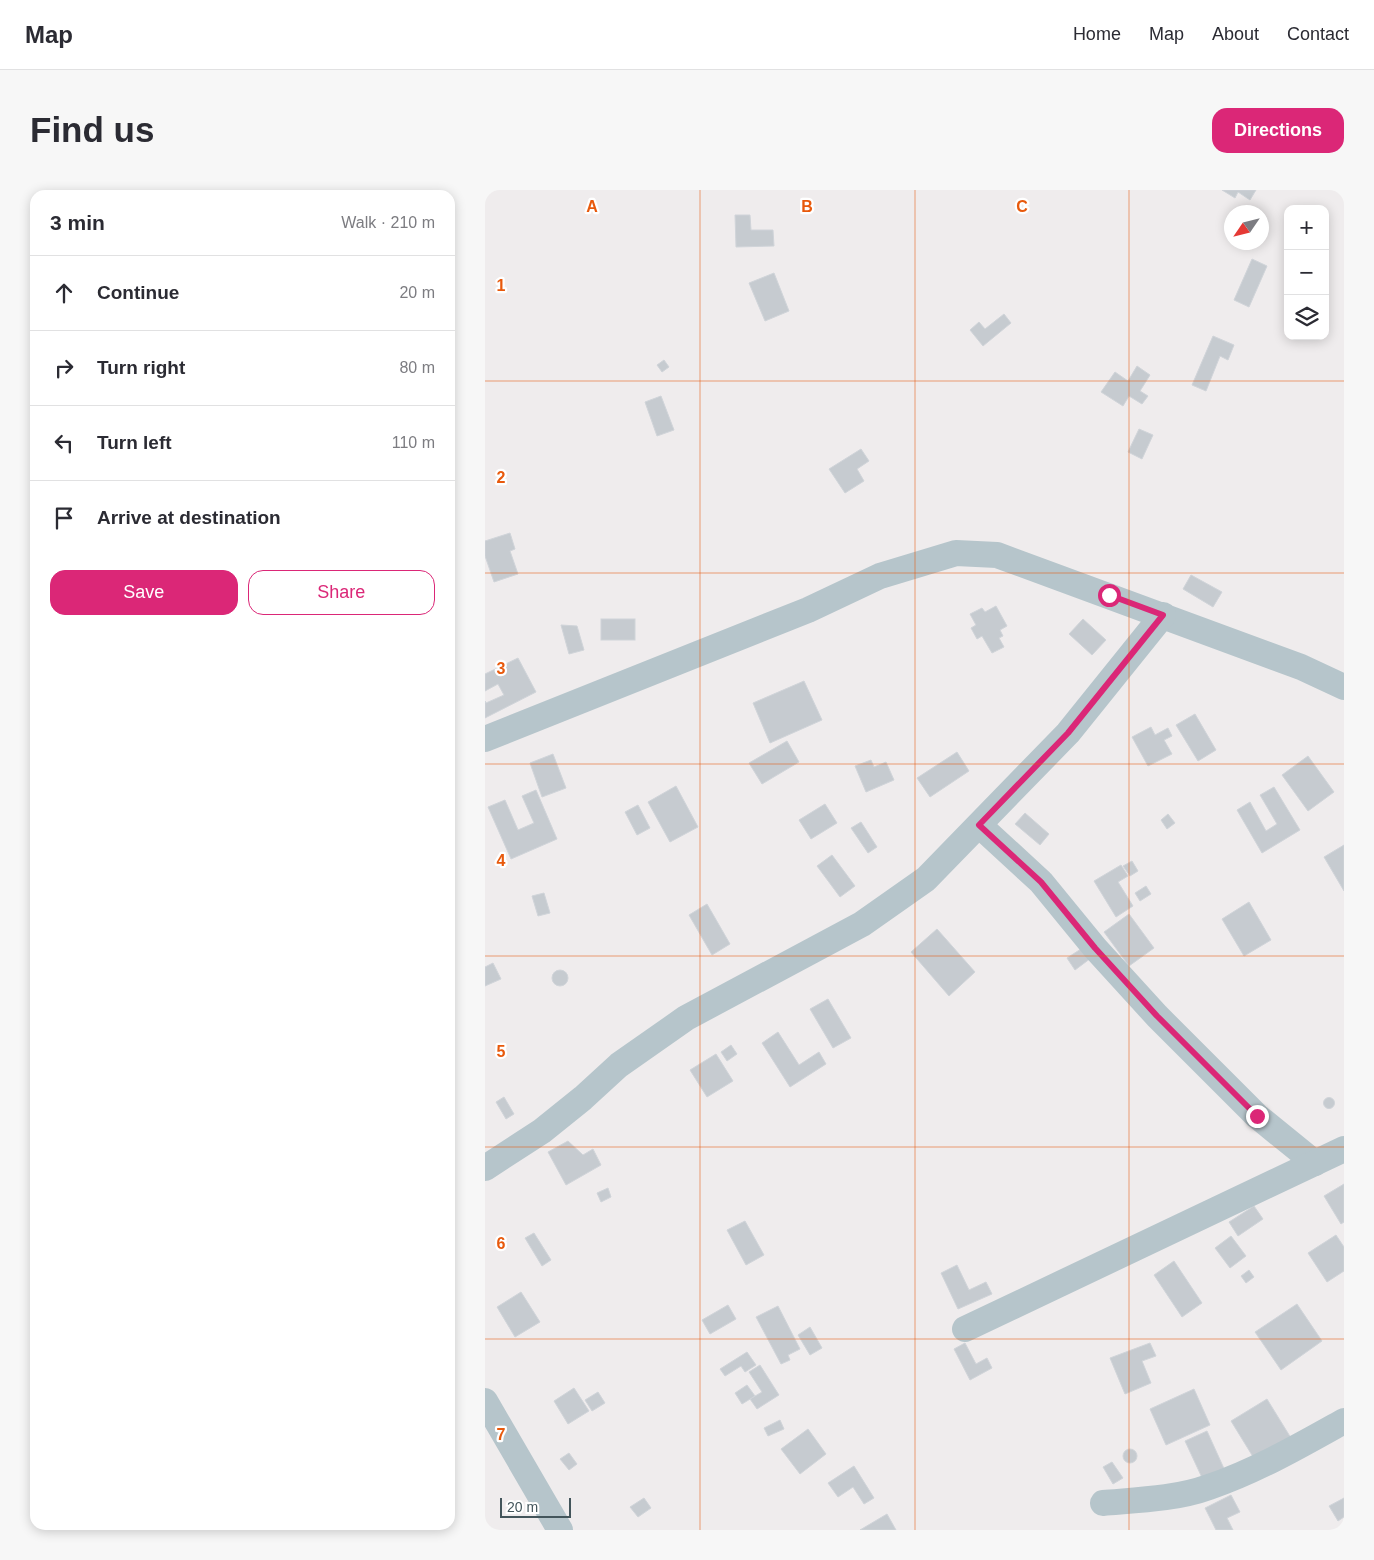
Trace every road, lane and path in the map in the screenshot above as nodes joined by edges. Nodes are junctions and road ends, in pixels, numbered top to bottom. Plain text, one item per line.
1 (1163, 615) junction
2 (1344, 687) edge
3 (485, 739) edge
4 (979, 825) junction
5 (1344, 1149) edge
6 (1315, 1163) junction
7 (485, 1168) edge
8 (965, 1329) dead end
9 (485, 1401) edge
10 (1344, 1421) edge
11 (1103, 1503) dead end
12 (560, 1530) edge

1 - 2 street
1 - 3 street
1 - 4 street
4 - 6 street
4 - 7 street
5 - 6 street
6 - 8 street
9 - 12 street
10 - 11 street

